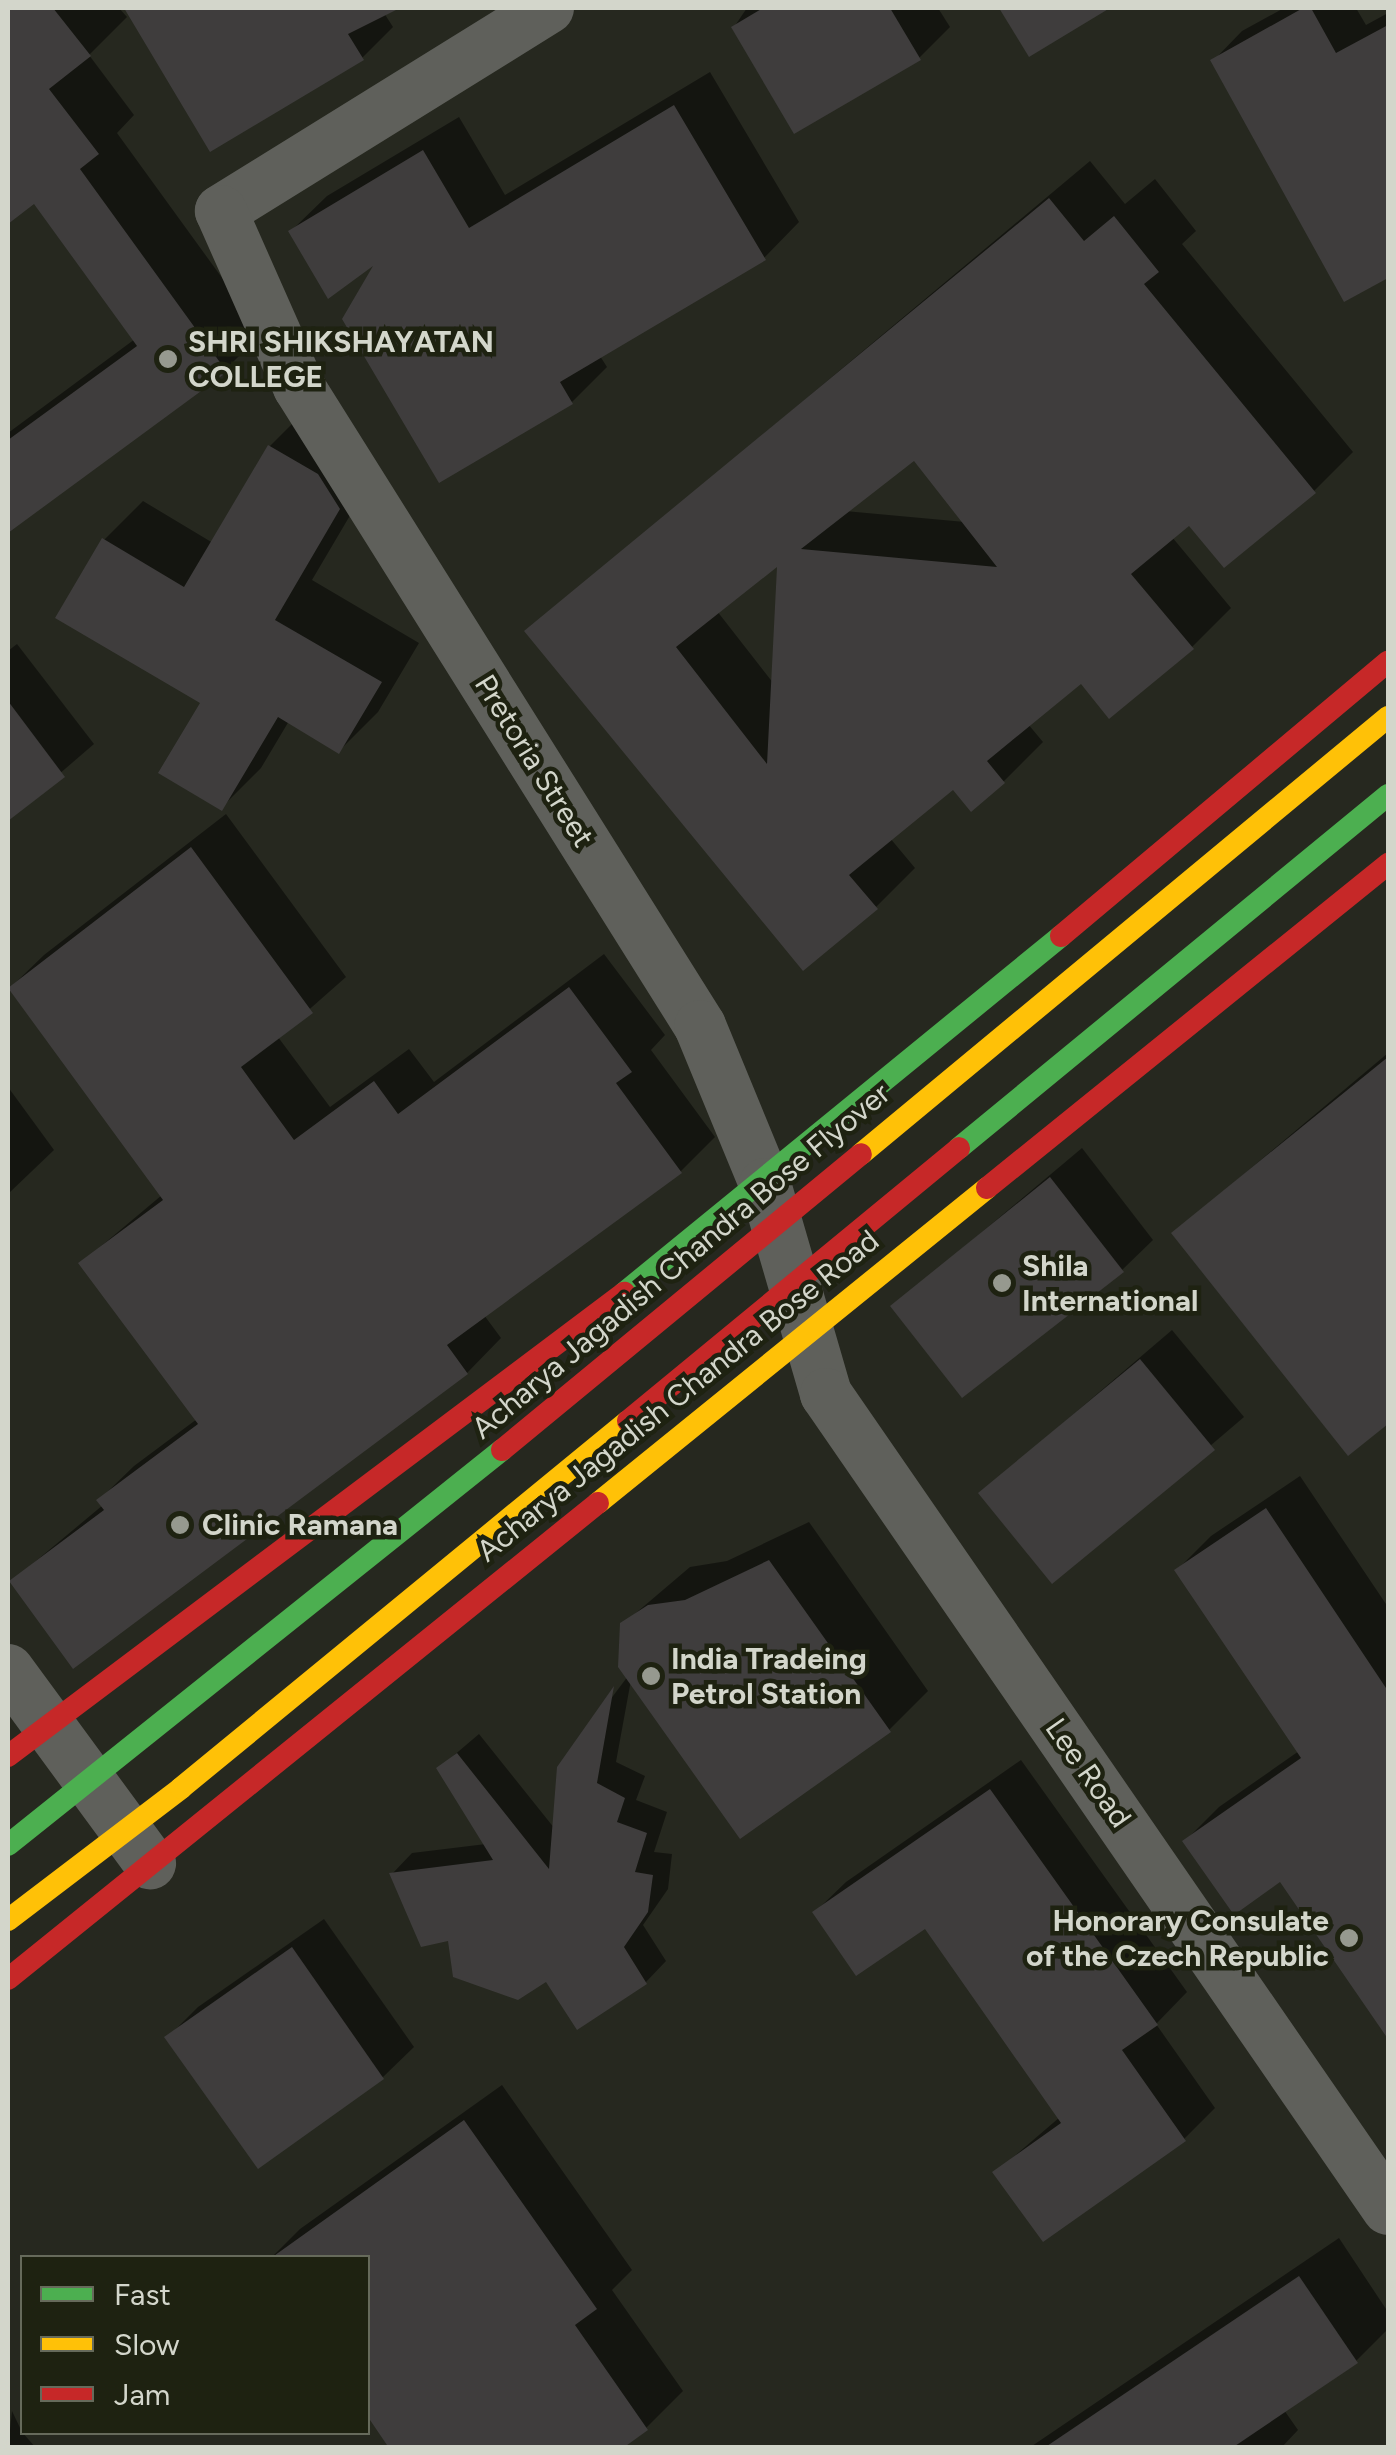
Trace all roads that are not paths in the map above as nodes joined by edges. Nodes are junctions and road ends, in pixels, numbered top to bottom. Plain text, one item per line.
1 (548, 8) edge
2 (1388, 662) edge
3 (1388, 717) edge
4 (1388, 795) edge
5 (1388, 864) edge
6 (765, 1184) junction
7 (808, 1328) junction
8 (8, 1670) edge
9 (26, 1740) edge
10 (8, 1845) edge
11 (150, 1863) junction
12 (8, 1920) edge
13 (8, 1978) edge
14 (1388, 2209) edge

1 - 6 street, Pretoria Street
2 - 6 main road
3 - 10 main road, Acharya Jagadish Chandra Bose Flyover
4 - 12 main road
5 - 7 main road, Acharya Jagadish Chandra Bose Road
6 - 7 street, Pretoria Street
6 - 9 main road
7 - 11 main road, Acharya Jagadish Chandra Bose Road
7 - 14 street, Lee Road
8 - 9 street
9 - 11 street
11 - 13 main road, Acharya Jagadish Chandra Bose Road

